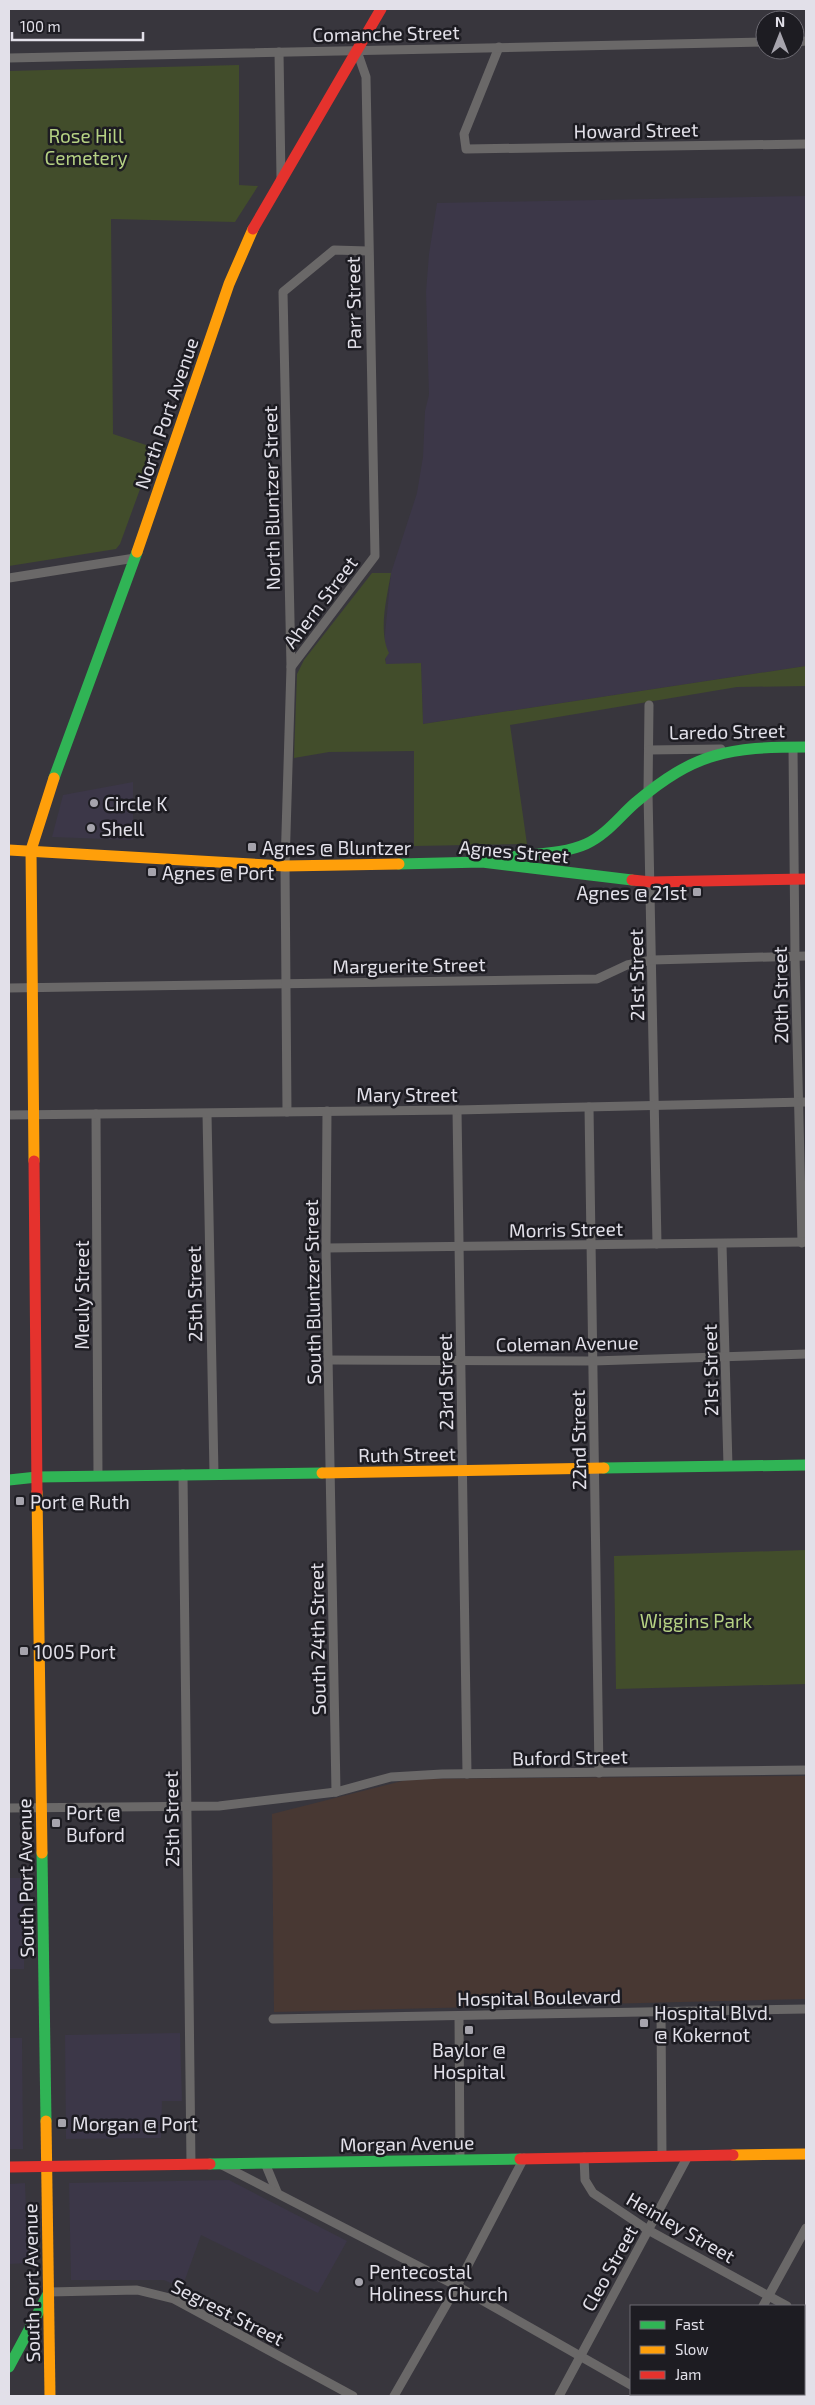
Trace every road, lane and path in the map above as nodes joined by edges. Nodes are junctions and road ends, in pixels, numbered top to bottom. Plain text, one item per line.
1 (381, 9) edge
2 (755, 42) edge
3 (499, 47) junction
4 (357, 51) junction
5 (279, 52) junction
6 (9, 58) edge
7 (806, 144) edge
8 (281, 178) junction
9 (368, 251) junction
10 (375, 556) joint
11 (135, 558) junction
12 (9, 578) edge
13 (291, 667) junction
14 (649, 706) dead end
15 (793, 747) junction
16 (806, 747) edge
17 (736, 749) junction
18 (649, 750) junction
19 (648, 793) junction
20 (9, 850) edge
21 (31, 850) junction
22 (482, 862) junction
23 (285, 866) junction
24 (801, 879) edge
25 (651, 882) junction
26 (795, 956) junction
27 (806, 956) edge
28 (652, 960) junction
29 (286, 983) junction
30 (9, 988) edge
31 (32, 988) junction
32 (803, 1103) edge
33 (654, 1106) junction
34 (589, 1107) junction
35 (457, 1110) junction
36 (327, 1111) junction
37 (287, 1112) junction
38 (96, 1114) junction
39 (207, 1114) junction
40 (9, 1115) edge
41 (32, 1115) junction
42 (804, 1242) edge
43 (657, 1244) junction
44 (722, 1244) junction
45 (591, 1245) junction
46 (460, 1247) junction
47 (326, 1248) junction
48 (806, 1354) edge
49 (726, 1356) junction
50 (329, 1360) junction
51 (460, 1361) junction
52 (593, 1361) junction
53 (806, 1465) edge
54 (728, 1466) junction
55 (594, 1468) junction
56 (462, 1470) junction
57 (330, 1472) junction
58 (183, 1474) junction
59 (214, 1474) junction
60 (98, 1476) junction
61 (37, 1477) junction
62 (9, 1480) edge
63 (806, 1770) edge
64 (599, 1773) junction
65 (467, 1774) junction
66 (336, 1792) junction
67 (187, 1806) junction
68 (9, 1808) edge
69 (42, 1808) junction
70 (806, 2009) edge
71 (661, 2011) junction
72 (458, 2016) junction
73 (273, 2019) dead end
74 (806, 2154) edge
75 (662, 2156) junction
76 (688, 2156) junction
77 (584, 2157) junction
78 (524, 2158) junction
79 (460, 2160) junction
80 (265, 2163) junction
81 (191, 2164) junction
82 (220, 2164) junction
83 (45, 2166) junction
84 (9, 2167) edge
85 (277, 2192) junction
86 (806, 2228) edge
87 (648, 2230) junction
88 (457, 2286) junction
89 (49, 2292) junction
90 (768, 2296) junction
91 (764, 2305) edge
92 (785, 2305) edge
93 (578, 2356) junction
94 (9, 2367) edge
95 (630, 2384) edge
96 (50, 2396) edge
97 (353, 2396) edge
98 (394, 2396) edge
99 (559, 2396) edge

1 - 4 main road, North Port Avenue
2 - 3 street, Comanche Street
3 - 4 street, Comanche Street
3 - 7 street, Howard Street
4 - 5 street, Comanche Street
4 - 8 main road, North Port Avenue
4 - 9 street, Parr Street
5 - 6 street, Comanche Street
5 - 8 street
8 - 11 main road, North Port Avenue
9 - 10 street, Parr Street
9 - 13 street, North Bluntzer Street
10 - 13 street, Ahern Street
11 - 12 street
11 - 21 main road, North Port Avenue
13 - 23 street, North Bluntzer Street
14 - 18 street, 21st Street
15 - 16 main road, Laredo Street
15 - 17 main road, Laredo Street
15 - 24 street, 20th Street
17 - 18 street, Laredo Street
17 - 19 main road
18 - 19 street, 21st Street
19 - 22 main road
19 - 25 street, 21st Street
20 - 21 main road, Agnes Street
21 - 23 main road, Agnes Street
21 - 31 main road, South Port Avenue
22 - 23 main road, Agnes Street
22 - 25 main road, Agnes Street
23 - 29 street
24 - 25 main road, Agnes Street
24 - 26 street, 20th Street
25 - 28 street, 21st Street
26 - 27 street, Marguerite Street
26 - 28 street, Marguerite Street
26 - 32 street, 20th Street
28 - 29 street, Marguerite Street
28 - 33 street, 21st Street
29 - 31 street, Marguerite Street
29 - 37 street
30 - 31 street, Marguerite Street
31 - 41 main road, South Port Avenue
32 - 33 street, Mary Street
32 - 42 street, 20th Street
33 - 34 street, Mary Street
33 - 43 street, 21st Street
34 - 35 street, Mary Street
34 - 45 street, 22nd Street
35 - 36 street, Mary Street
35 - 46 street, 23rd Street
36 - 37 street, Mary Street
36 - 47 street, South Bluntzer Street
37 - 39 street, Mary Street
38 - 39 street, Mary Street
38 - 41 street, Mary Street
38 - 60 street, Meuly Street
39 - 59 street, 25th Street
40 - 41 street, Mary Street
41 - 61 main road, South Port Avenue
42 - 44 street, Morris Street
43 - 44 street, Morris Street
43 - 45 street, Morris Street
44 - 49 street, 21st Street
45 - 46 street, Morris Street
45 - 52 street, 22nd Street
46 - 47 street, Morris Street
46 - 51 street, 23rd Street
47 - 50 street, South Bluntzer Street
48 - 49 street, Coleman Avenue
49 - 52 street, Coleman Avenue
49 - 54 street, 21st Street
50 - 51 street, Coleman Avenue
50 - 57 street, South Bluntzer Street
51 - 52 street, Coleman Avenue
51 - 56 street, 23rd Street
52 - 55 street, 22nd Street
53 - 54 main road, Ruth Street
54 - 55 main road, Ruth Street
55 - 56 main road, Ruth Street
55 - 64 street, 22nd Street
56 - 57 main road, Ruth Street
56 - 65 street, 23rd Street
57 - 59 main road, Ruth Street
57 - 66 street, South 24th Street
58 - 59 main road, Ruth Street
58 - 60 main road, Ruth Street
58 - 67 street, 25th Street
60 - 61 main road, Ruth Street
61 - 62 main road, Ruth Street
61 - 69 main road, South Port Avenue
63 - 64 street, Buford Street
64 - 65 street, Buford Street
65 - 66 street, Buford Street
66 - 67 street
67 - 69 street
67 - 81 street, 25th Street
68 - 69 street
69 - 83 main road, South Port Avenue
70 - 71 street, Hospital Boulevard
71 - 72 street, Hospital Boulevard
71 - 75 street
72 - 73 street, Hospital Boulevard
72 - 79 street
74 - 76 main road, Morgan Avenue
75 - 76 main road, Morgan Avenue
75 - 77 main road, Morgan Avenue
76 - 87 street, Cleo Street
77 - 78 main road, Morgan Avenue
77 - 87 street, Heinley Street
78 - 79 main road, Morgan Avenue
78 - 88 street
79 - 80 main road, Morgan Avenue
80 - 82 main road, Morgan Avenue
80 - 85 street
81 - 82 main road, Morgan Avenue
81 - 83 main road, Morgan Avenue
82 - 85 street
83 - 84 main road, Morgan Avenue
83 - 89 main road, South Port Avenue
85 - 88 street
86 - 90 street
87 - 90 street, Heinley Street
87 - 93 street, Cleo Street
88 - 93 street
88 - 98 street
89 - 94 main road
89 - 96 main road, South Port Avenue
89 - 97 street, Segrest Street
90 - 91 street
90 - 92 street, Heinley Street
93 - 95 street
93 - 99 street, Cleo Street

